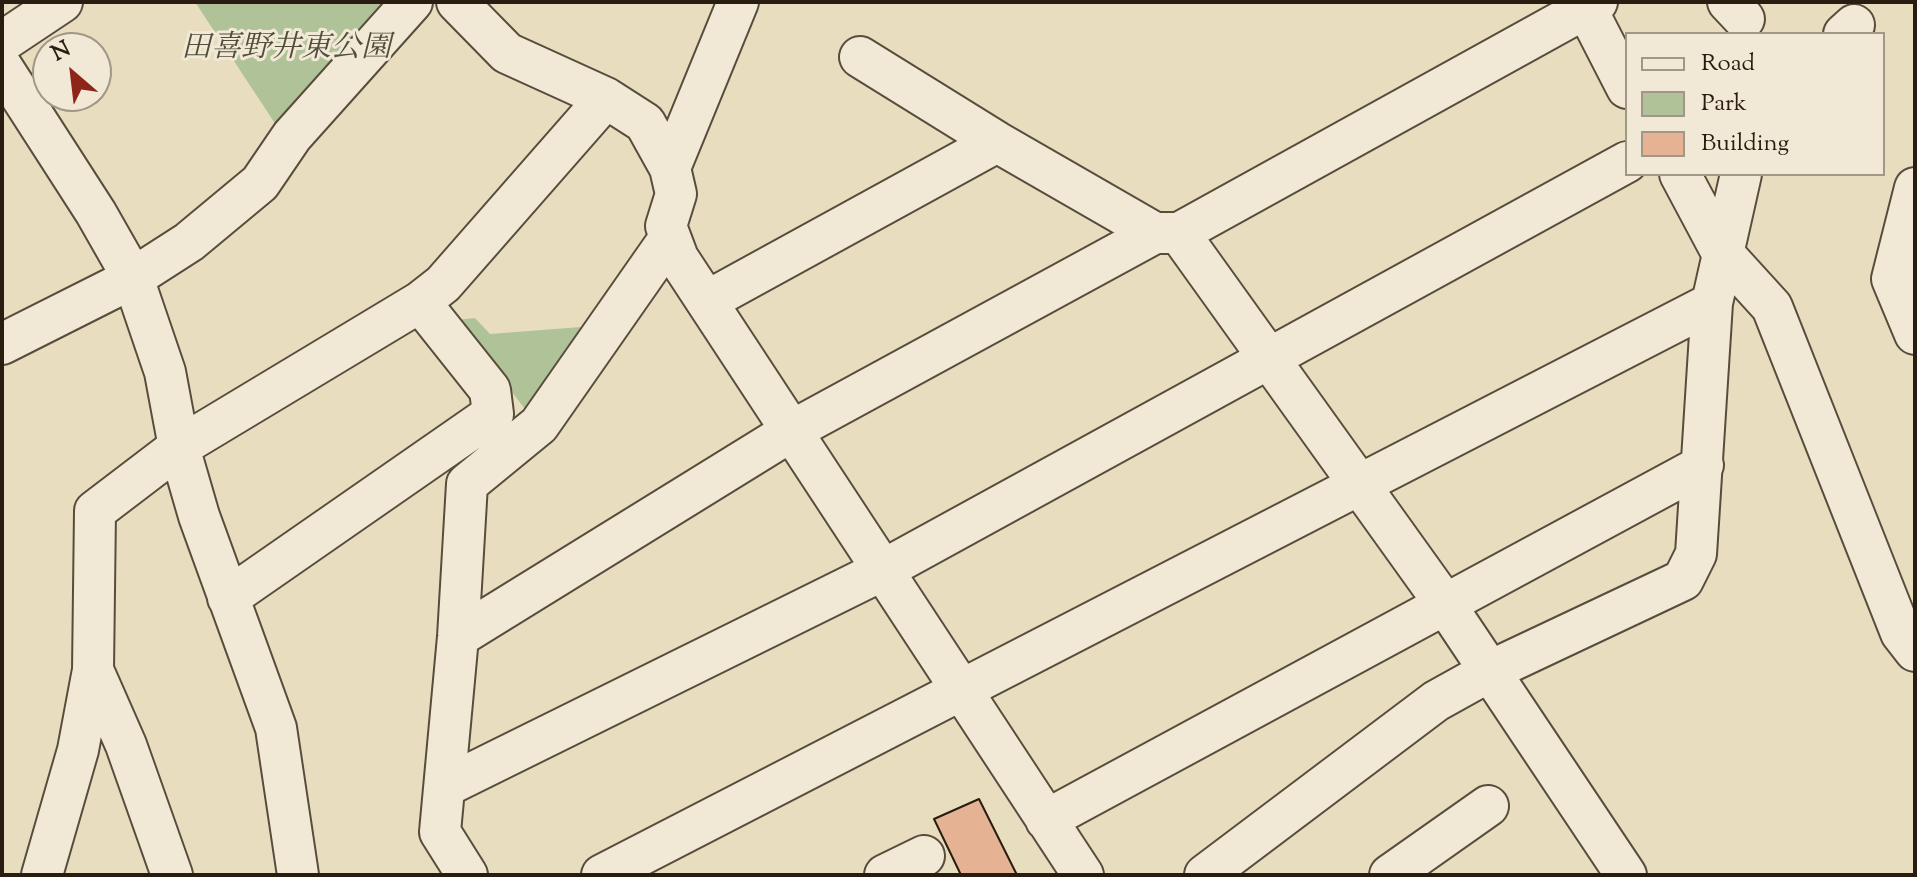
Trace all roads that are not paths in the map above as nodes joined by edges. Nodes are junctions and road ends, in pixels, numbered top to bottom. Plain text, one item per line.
1 (62, 2) edge
2 (412, 2) edge
3 (457, 2) edge
4 (738, 2) edge
5 (1592, 6) edge
6 (2, 42) edge
7 (860, 57) dead end
8 (2, 67) edge
9 (1625, 83) edge
10 (606, 98) junction
11 (997, 142) junction
12 (1625, 163) edge
13 (670, 168) junction
14 (1681, 176) edge
15 (1740, 176) edge
16 (1915, 188) edge
17 (1167, 233) junction
18 (669, 239) junction
19 (1721, 251) junction
20 (133, 278) junction
21 (709, 300) junction
22 (420, 302) junction
23 (1712, 303) junction
24 (1914, 327) edge
25 (2, 344) edge
26 (1270, 360) junction
27 (793, 430) junction
28 (179, 447) junction
29 (1703, 465) junction
30 (1359, 484) junction
31 (883, 570) junction
32 (228, 598) junction
33 (1445, 604) junction
34 (458, 637) junction
35 (1915, 651) edge
36 (93, 670) junction
37 (1490, 671) junction
38 (962, 690) junction
39 (446, 786) junction
40 (1488, 806) dead end
41 (1046, 820) junction
42 (924, 856) dead end
43 (42, 875) edge
44 (172, 875) edge
45 (298, 875) edge
46 (467, 875) edge
47 (602, 875) edge
48 (885, 875) edge
49 (1083, 875) edge
50 (1205, 875) edge
51 (1390, 875) edge
52 (1626, 875) edge

1 - 6 street
2 - 20 street
3 - 10 street
4 - 13 street
5 - 9 street
5 - 17 street
7 - 11 street
8 - 20 street
10 - 13 street
10 - 22 street
11 - 17 street
11 - 21 street
12 - 26 street
13 - 18 street
14 - 19 street
15 - 19 street
16 - 24 street
17 - 26 street
17 - 27 street
18 - 21 street
18 - 34 street
19 - 23 street
19 - 35 street
20 - 25 street
20 - 28 street
21 - 27 street
22 - 28 street
22 - 32 street
23 - 29 street
23 - 30 street
26 - 30 street
26 - 31 street
27 - 31 street
27 - 34 street
28 - 32 street
28 - 36 street
29 - 33 street
29 - 37 street
30 - 33 street
30 - 38 street
31 - 38 street
31 - 39 street
32 - 45 street
33 - 37 street
33 - 41 street
34 - 39 street
36 - 43 street
36 - 44 street
37 - 50 street
37 - 52 street
38 - 41 street
38 - 47 street
39 - 46 street
40 - 51 street
41 - 49 street
42 - 48 street

